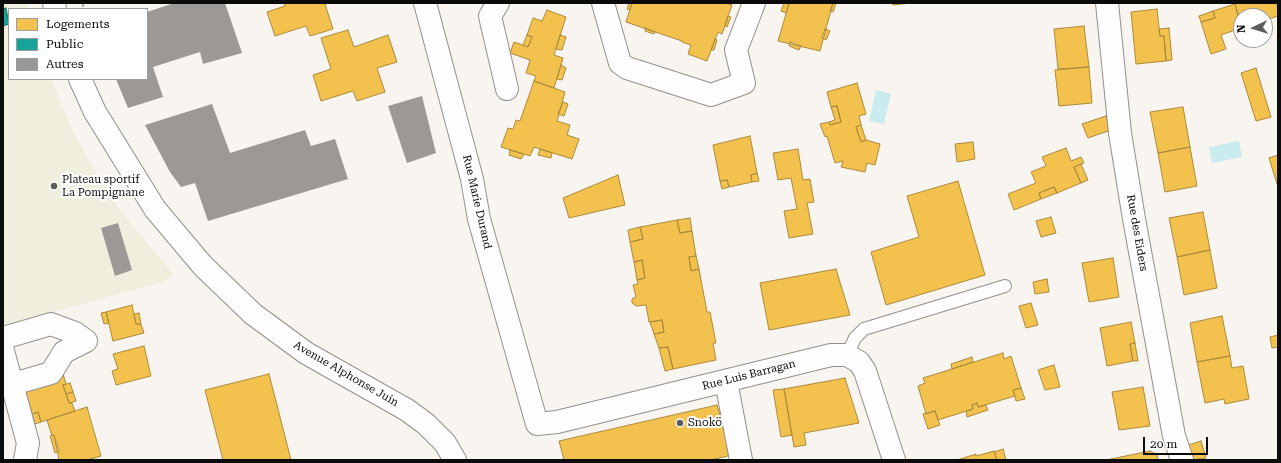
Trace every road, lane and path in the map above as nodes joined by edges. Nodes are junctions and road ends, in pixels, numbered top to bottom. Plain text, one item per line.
1 (425, 3) edge
2 (498, 3) edge
3 (603, 3) edge
4 (754, 3) edge
5 (1107, 3) edge
6 (80, 80) edge
7 (507, 89) dead end
8 (1005, 286) dead end
9 (3, 338) edge
10 (3, 351) edge
11 (847, 355) junction
12 (726, 381) junction
13 (13, 384) junction
14 (537, 424) joint
15 (25, 460) edge
16 (455, 460) edge
17 (741, 460) edge
18 (894, 460) edge
19 (1182, 460) edge

1 - 14 street, Rue Marie Durand
2 - 7 street
3 - 4 street
5 - 19 street, Rue des Eiders
6 - 16 street, Avenue Alphonse Juin
8 - 11 lane
9 - 13 street
10 - 13 street
11 - 12 street, Rue Luis Barragan
11 - 18 street
12 - 14 street, Rue Luis Barragan
12 - 17 street
13 - 15 street

